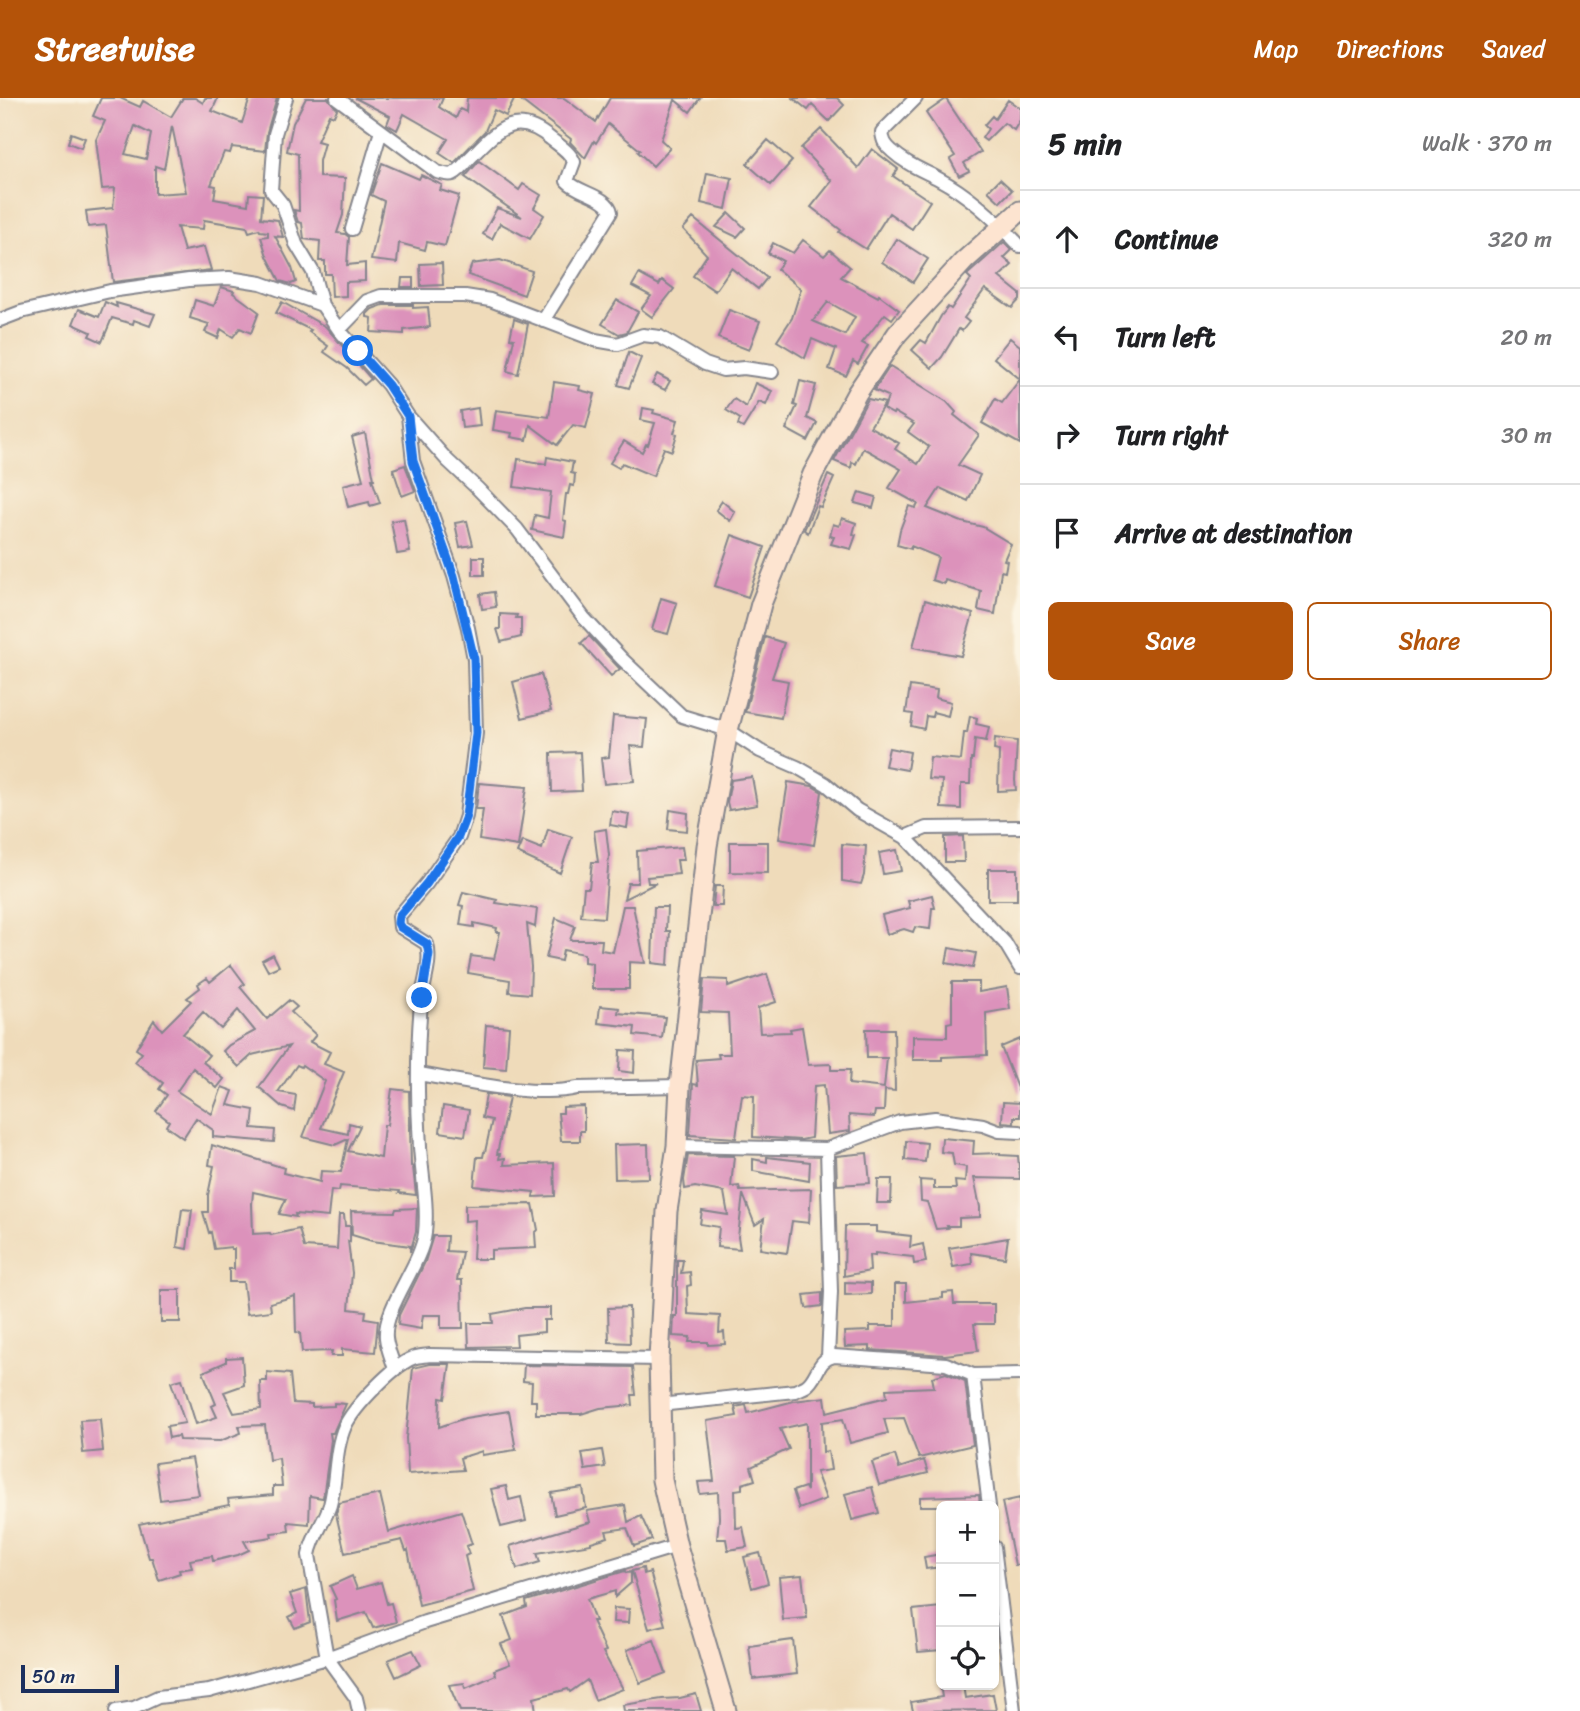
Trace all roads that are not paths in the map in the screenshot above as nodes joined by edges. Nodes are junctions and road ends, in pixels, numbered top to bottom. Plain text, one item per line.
1 (286, 98) edge
2 (337, 98) edge
3 (916, 98) edge
4 (381, 131) junction
5 (1020, 211) edge
6 (1002, 227) junction
7 (352, 229) dead end
8 (1020, 246) edge
9 (322, 305) junction
10 (0, 320) edge
11 (543, 321) junction
12 (339, 330) junction
13 (772, 372) dead end
14 (408, 416) junction
15 (728, 730) junction
16 (1020, 827) edge
17 (905, 837) junction
18 (1020, 968) edge
19 (419, 1074) junction
20 (680, 1086) junction
21 (1020, 1132) edge
22 (677, 1146) junction
23 (827, 1149) junction
24 (828, 1357) junction
25 (659, 1359) junction
26 (395, 1369) junction
27 (1020, 1374) edge
28 (973, 1375) junction
29 (659, 1405) junction
30 (988, 1501) edge
31 (677, 1546) junction
32 (996, 1564) edge
33 (327, 1658) junction
34 (116, 1711) edge
35 (359, 1711) edge
36 (726, 1711) edge
37 (1014, 1711) edge

1 - 9 street
2 - 4 street
3 - 6 street
4 - 7 street
4 - 11 street
5 - 6 main road
6 - 8 street
6 - 15 main road
9 - 10 street
9 - 12 street
11 - 12 street
11 - 13 street
12 - 14 street
14 - 15 street
14 - 19 street
15 - 17 street
15 - 20 main road
16 - 17 street
17 - 18 street
19 - 20 street
19 - 26 street
20 - 22 main road
21 - 23 street
22 - 23 street
22 - 25 main road
23 - 24 street
24 - 28 street
24 - 29 street
25 - 26 street
25 - 29 main road
26 - 33 street
27 - 28 street
28 - 30 street
29 - 31 main road
31 - 33 street
31 - 36 main road
32 - 37 street
33 - 34 street
33 - 35 street

